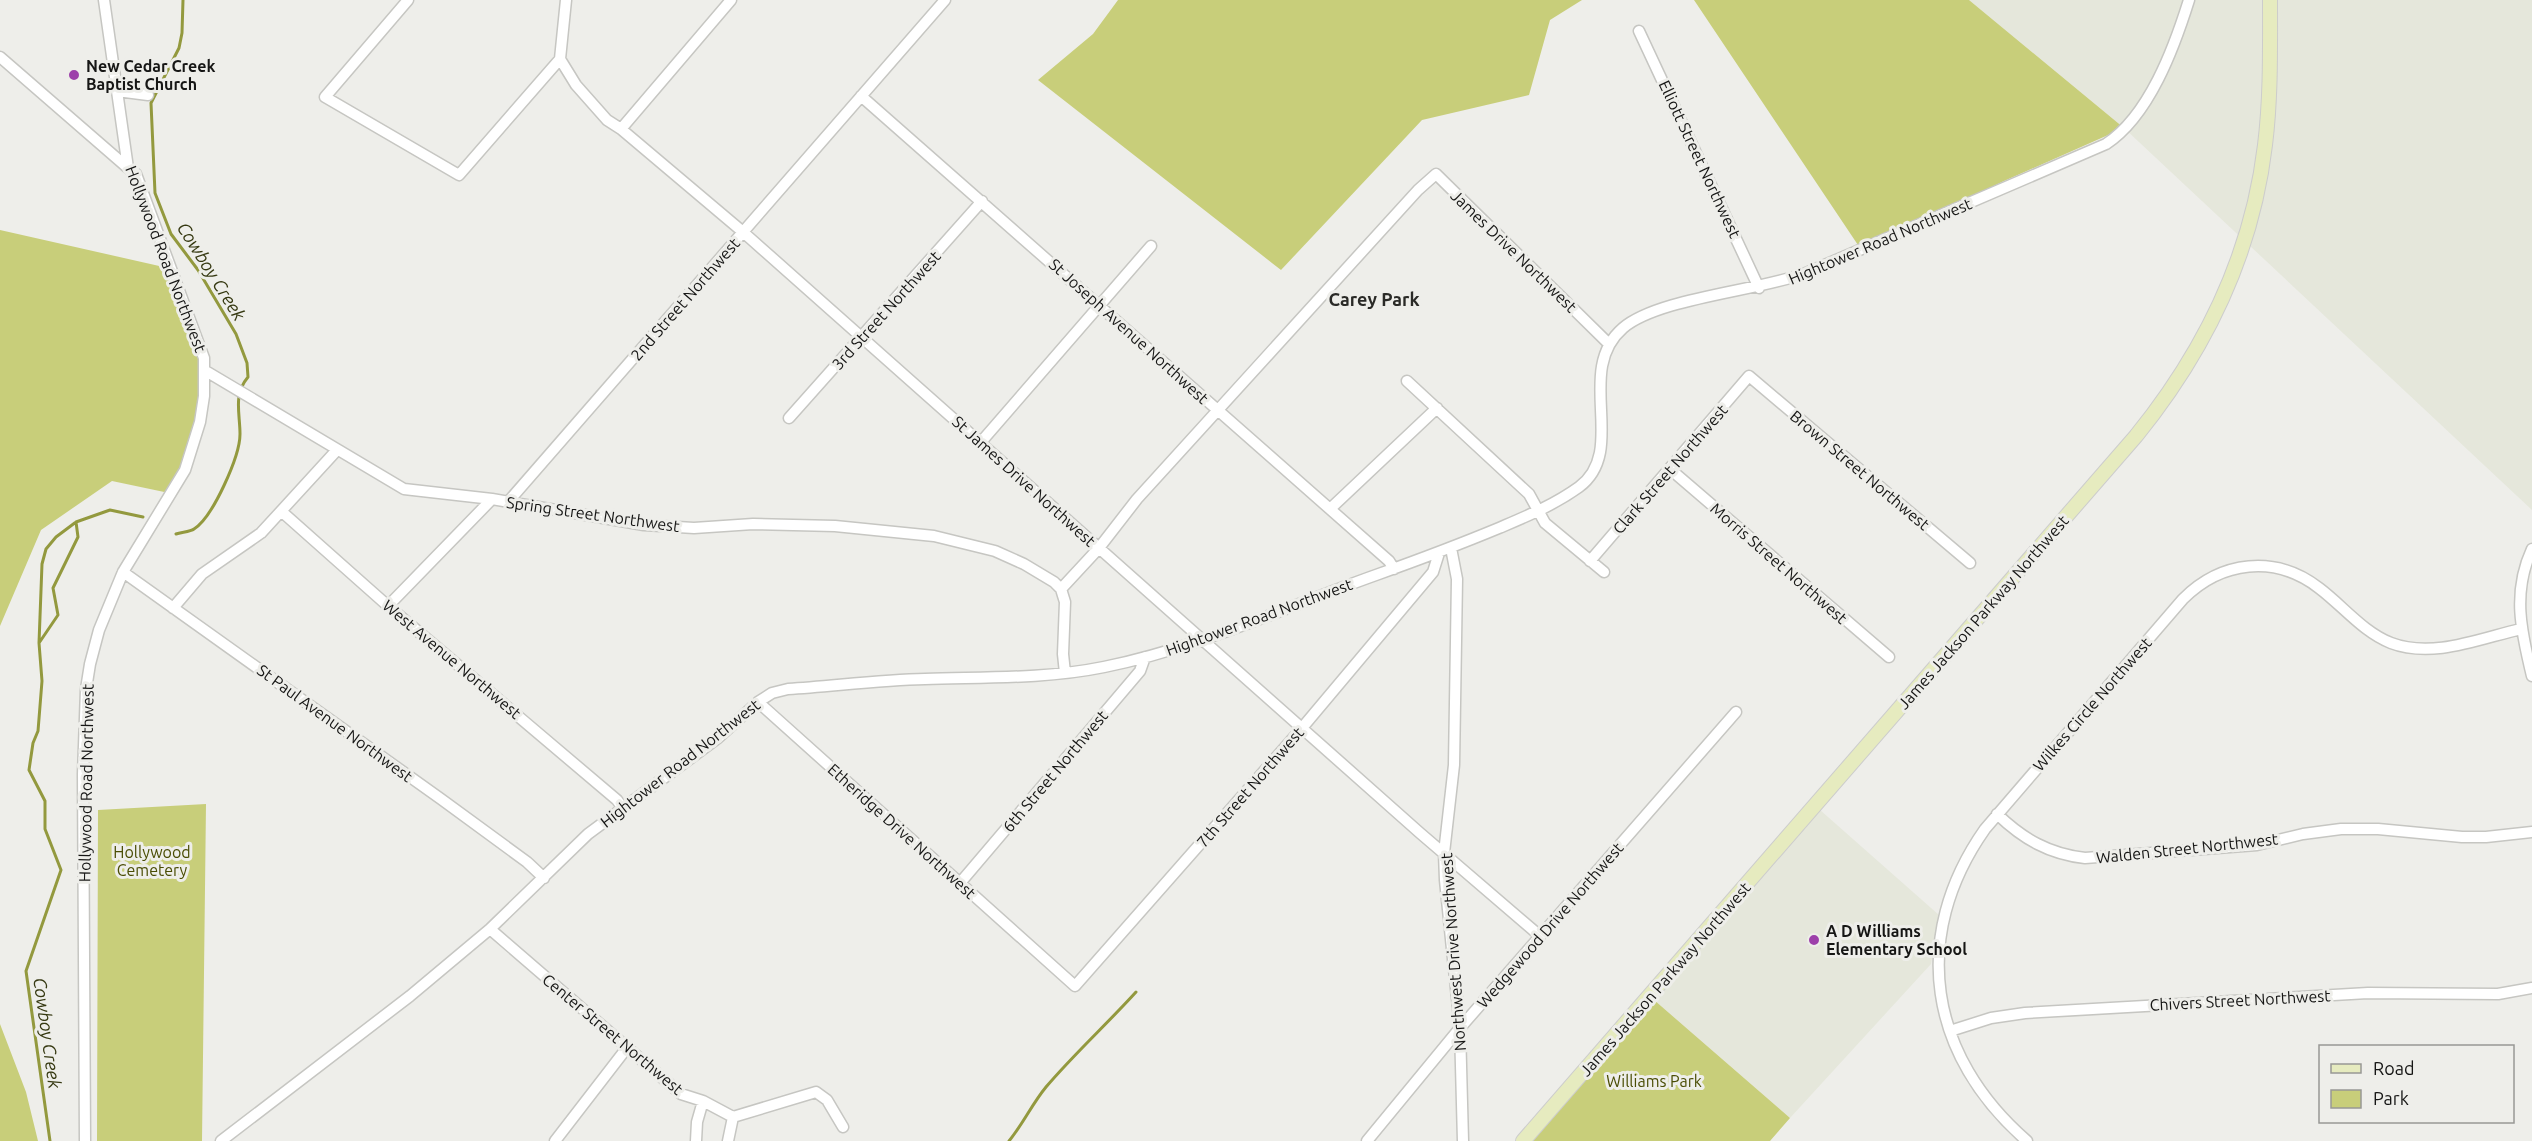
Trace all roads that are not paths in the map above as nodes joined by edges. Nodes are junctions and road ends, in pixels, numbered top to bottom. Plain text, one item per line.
1 (104, 0) edge
2 (408, 0) edge
3 (566, 0) edge
4 (731, 0) edge
5 (945, 0) edge
6 (2188, 0) edge
7 (2270, 0) edge
8 (1639, 31) dead end
9 (0, 57) edge
10 (560, 59) junction
11 (117, 91) junction
12 (148, 95) dead end
13 (861, 96) junction
14 (621, 129) junction
15 (128, 168) junction
16 (982, 201) junction
17 (743, 232) junction
18 (1151, 246) dead end
19 (1759, 288) junction
20 (1100, 304) junction
21 (862, 337) junction
22 (1609, 344) junction
23 (204, 370) junction
24 (1749, 376) joint
25 (1407, 381) dead end
26 (1437, 408) junction
27 (1219, 411) junction
28 (789, 418) dead end
29 (981, 442) junction
30 (337, 450) junction
31 (1670, 470) junction
32 (492, 499) junction
33 (508, 502) junction
34 (1330, 508) junction
35 (281, 511) junction
36 (1538, 512) junction
37 (1098, 548) junction
38 (1451, 548) junction
39 (2532, 549) edge
40 (1439, 553) junction
41 (1590, 561) junction
42 (1970, 563) dead end
43 (1394, 569) junction
44 (123, 572) junction
45 (1604, 572) dead end
46 (1061, 589) junction
47 (388, 606) junction
48 (173, 608) junction
49 (2521, 629) junction
50 (1202, 640) junction
51 (1145, 657) junction
52 (1889, 657) dead end
53 (1065, 673) junction
54 (2532, 676) edge
55 (758, 702) junction
56 (1736, 712) dead end
57 (1302, 728) junction
58 (622, 807) junction
59 (1997, 814) junction
60 (2532, 832) edge
61 (1444, 853) junction
62 (544, 878) junction
63 (960, 883) junction
64 (490, 929) junction
65 (1540, 936) junction
66 (1047, 960) joint
67 (2532, 988) edge
68 (1460, 1028) junction
69 (1950, 1031) junction
70 (626, 1049) junction
71 (703, 1101) junction
72 (733, 1117) junction
73 (843, 1127) dead end
74 (85, 1141) edge
75 (221, 1141) edge
76 (555, 1141) edge
77 (696, 1141) edge
78 (728, 1141) edge
79 (1367, 1141) edge
80 (1463, 1141) edge
81 (1523, 1141) edge
82 (2027, 1141) edge

1 - 11 street, Hollywood Road Northwest
2 - 10 street
3 - 10 street
4 - 14 street
5 - 13 street, 2nd Street Northwest
6 - 19 street, Hightower Road Northwest
7 - 81 main road, James Jackson Parkway Northwest
8 - 19 street, Elliott Street Northwest
9 - 15 street
10 - 14 street, St James Drive Northwest
11 - 12 street
11 - 15 street, Hollywood Road Northwest
13 - 16 street, St Joseph Avenue Northwest
13 - 17 street, 2nd Street Northwest
14 - 17 street, St James Drive Northwest
15 - 23 street, Hollywood Road Northwest
16 - 20 street, St Joseph Avenue Northwest
16 - 21 street, 3rd Street Northwest
17 - 21 street, St James Drive Northwest
17 - 33 street, 2nd Street Northwest
18 - 20 street
19 - 22 street, Hightower Road Northwest
20 - 27 street, St Joseph Avenue Northwest
20 - 29 street
21 - 28 street, 3rd Street Northwest
21 - 29 street, St James Drive Northwest
22 - 27 street, James Drive Northwest
22 - 36 street, Hightower Road Northwest
23 - 30 street, Spring Street Northwest
23 - 44 street, Hollywood Road Northwest
24 - 31 street, Clark Street Northwest
24 - 42 street, Brown Street Northwest
25 - 26 street
26 - 34 street
26 - 36 street
27 - 34 street, St Joseph Avenue Northwest
27 - 37 street
29 - 37 street, St James Drive Northwest
30 - 32 street, Spring Street Northwest
30 - 35 street
31 - 41 street, Clark Street Northwest
31 - 52 street, Morris Street Northwest
32 - 33 street, Spring Street Northwest
32 - 47 street
33 - 46 street, Spring Street Northwest
34 - 43 street, St Joseph Avenue Northwest
35 - 47 street, West Avenue Northwest
35 - 48 street
36 - 38 street, Hightower Road Northwest
36 - 41 street
37 - 46 street
37 - 50 street, St James Drive Northwest
38 - 40 street, Hightower Road Northwest
38 - 61 street, Northwest Drive Northwest
39 - 49 street
40 - 43 street, Hightower Road Northwest
40 - 57 street, 7th Street Northwest
41 - 45 street
43 - 50 street, Hightower Road Northwest
44 - 48 street, St Paul Avenue Northwest
44 - 74 street, Hollywood Road Northwest
46 - 53 street
47 - 58 street, West Avenue Northwest
48 - 62 street, St Paul Avenue Northwest
49 - 54 street
49 - 59 street, Wilkes Circle Northwest
50 - 51 street, Hightower Road Northwest
50 - 57 street, St James Drive Northwest
51 - 53 street, Hightower Road Northwest
51 - 63 street, 6th Street Northwest
53 - 55 street, Hightower Road Northwest
55 - 58 street, Hightower Road Northwest
55 - 63 street, Etheridge Drive Northwest
56 - 65 street, Wedgewood Drive Northwest
57 - 61 street, St James Drive Northwest
57 - 66 street, 7th Street Northwest
58 - 62 street, Hightower Road Northwest
59 - 60 street, Walden Street Northwest
59 - 69 street, Wilkes Circle Northwest
61 - 65 street, St James Drive Northwest
61 - 68 street, Northwest Drive Northwest
62 - 64 street, Hightower Road Northwest
63 - 66 street, Etheridge Drive Northwest
64 - 70 street, Center Street Northwest
64 - 75 street, Hightower Road Northwest
65 - 68 street, Wedgewood Drive Northwest
67 - 69 street, Chivers Street Northwest
68 - 79 street, Wedgewood Drive Northwest
68 - 80 street, Northwest Drive Northwest
69 - 82 street, Wilkes Circle Northwest
70 - 71 street, Center Street Northwest
70 - 76 street
71 - 72 street, Center Street Northwest
71 - 77 street
72 - 73 street
72 - 78 street

